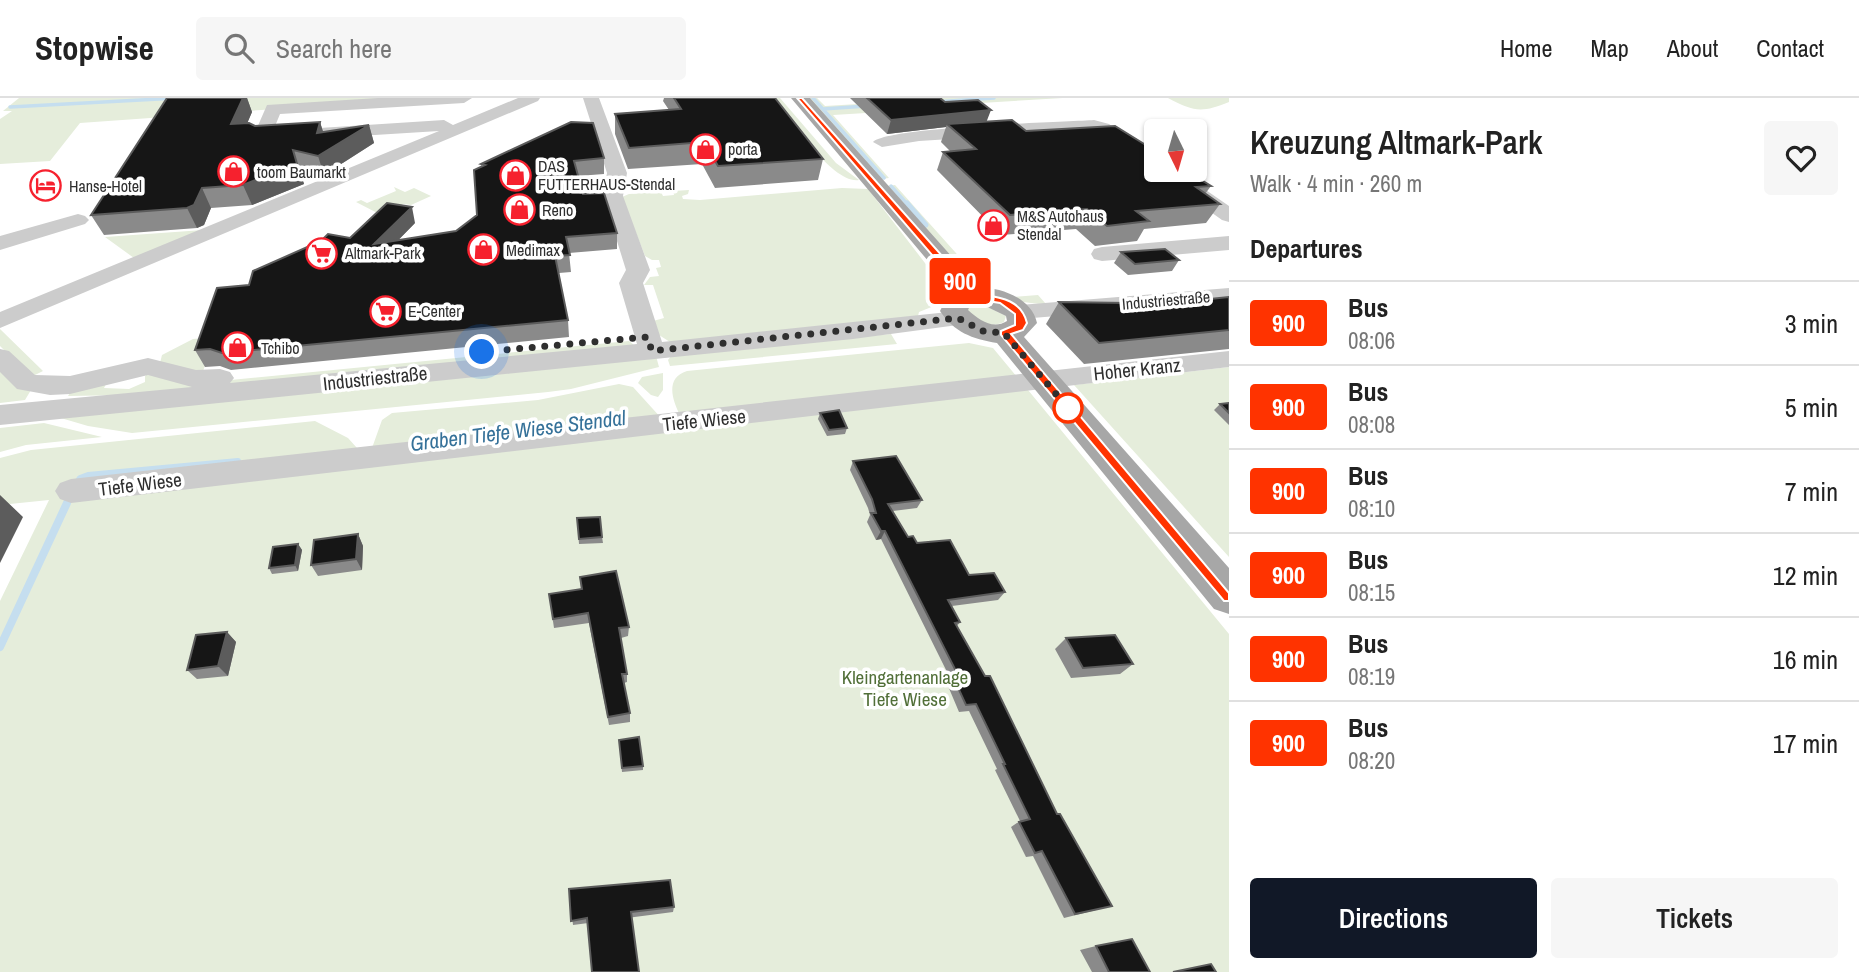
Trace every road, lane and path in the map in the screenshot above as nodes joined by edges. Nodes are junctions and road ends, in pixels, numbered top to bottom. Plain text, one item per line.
1 (464, 98) edge
2 (532, 98) edge
3 (591, 98) edge
4 (800, 98) edge
5 (470, 124) junction
6 (880, 142) dead end
7 (1144, 156) edge
8 (1181, 182) edge
9 (1229, 216) edge
10 (78, 220) dead end
11 (0, 243) edge
12 (1229, 243) edge
13 (1102, 254) dead end
14 (1229, 295) edge
15 (965, 307) junction
16 (0, 321) edge
17 (1012, 323) junction
18 (650, 344) junction
19 (0, 356) edge
20 (1229, 359) edge
21 (1044, 380) junction
22 (0, 415) edge
23 (71, 491) dead end
24 (1229, 597) edge

1 - 5 street
2 - 5 street
3 - 18 street
4 - 15 main road
5 - 16 street
6 - 7 street
8 - 9 street
10 - 11 street
12 - 13 street
14 - 17 street, Industriestraße
15 - 17 main road
15 - 18 street, Industriestraße
17 - 21 main road
18 - 19 street
18 - 22 street, Industriestraße
20 - 21 street, Hoher Kranz
21 - 23 street, Tiefe Wiese
21 - 24 main road

